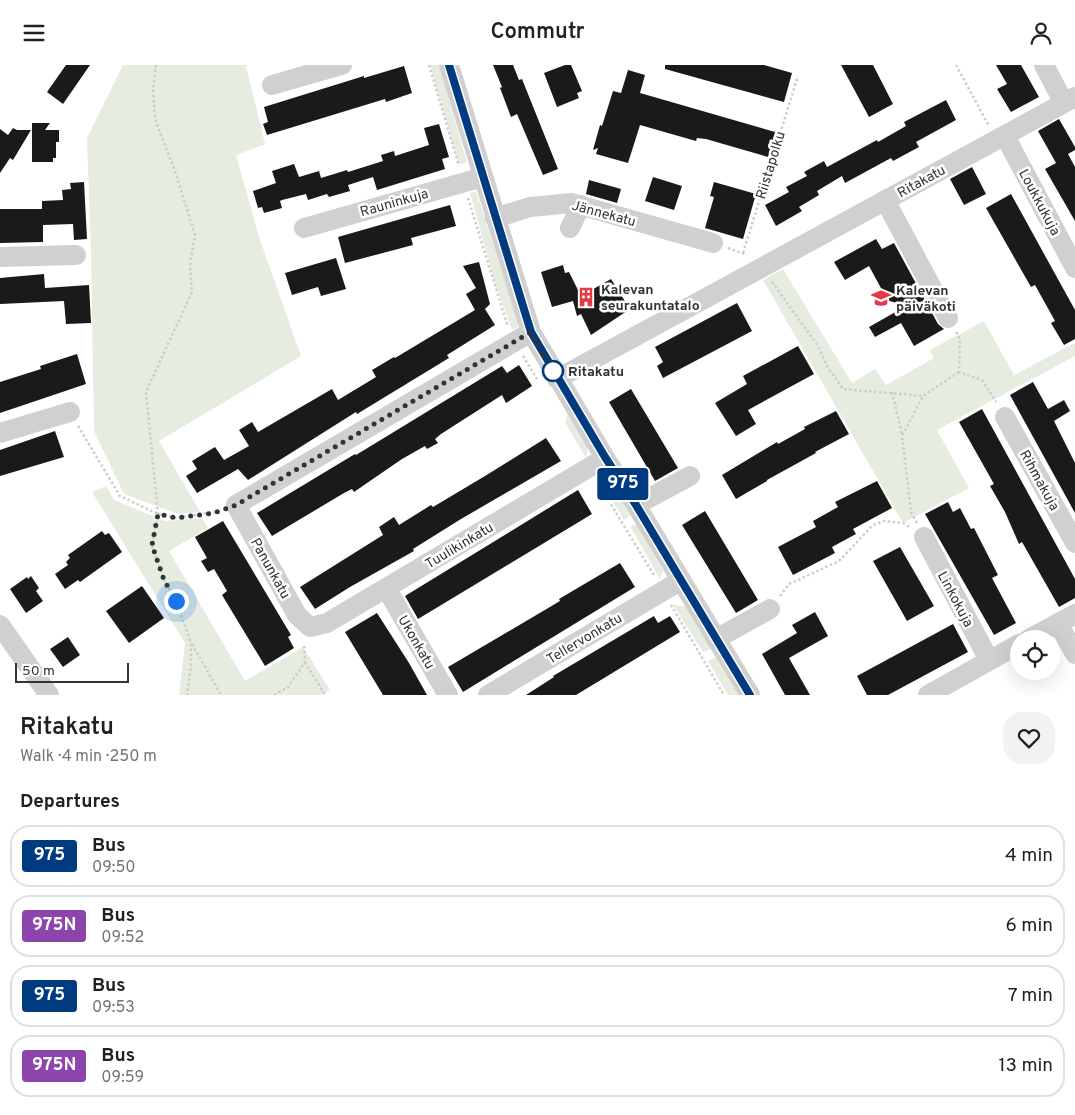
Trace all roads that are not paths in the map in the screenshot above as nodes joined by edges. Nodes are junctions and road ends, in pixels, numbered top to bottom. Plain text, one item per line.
1 (342, 65) edge
2 (449, 65) edge
3 (1044, 65) edge
4 (272, 85) dead end
5 (1070, 100) edge
6 (1001, 138) junction
7 (483, 177) junction
8 (885, 201) junction
9 (581, 205) junction
10 (495, 218) junction
11 (304, 228) dead end
12 (570, 228) dead end
13 (713, 243) road end
14 (76, 255) dead end
15 (0, 257) edge
16 (1075, 268) edge
17 (948, 318) road end
18 (531, 332) junction
19 (557, 379) junction
20 (70, 412) road end
21 (1005, 417) road end
22 (0, 433) edge
23 (605, 457) junction
24 (690, 475) dead end
25 (636, 505) junction
26 (924, 537) road end
27 (1075, 543) edge
28 (680, 581) junction
29 (386, 588) junction
30 (770, 609) road end
31 (1067, 619) edge
32 (0, 625) edge
33 (310, 627) joint
34 (1046, 630) edge
35 (716, 639) junction
36 (1010, 649) edge
37 (1075, 654) edge
38 (989, 661) junction
39 (48, 695) edge
40 (448, 695) edge
41 (488, 695) edge
42 (750, 695) edge
43 (928, 695) edge

1 - 4 street
2 - 7 street
3 - 5 street
5 - 6 street, Ritakatu
6 - 8 street, Ritakatu
6 - 16 street, Loukkukuja
7 - 10 street
7 - 11 street, Rauninkuja
8 - 17 street
8 - 19 street, Ritakatu
9 - 10 street, Jännekatu
9 - 12 street
9 - 13 street, Jännekatu
10 - 18 street
14 - 15 street
18 - 19 street
18 - 33 street, Panunkatu
19 - 23 street
20 - 22 street
21 - 27 street, Rihmakuja
23 - 25 street
23 - 29 street, Tuulikinkatu
24 - 25 street
25 - 28 street
26 - 38 street, Linkokuja
28 - 35 street
28 - 41 street, Tellervonkatu
29 - 33 street, Tuulikinkatu
29 - 40 street, Ukonkatu
30 - 35 street
31 - 34 street
31 - 37 street
32 - 39 street
35 - 42 street
36 - 38 street
38 - 43 street

